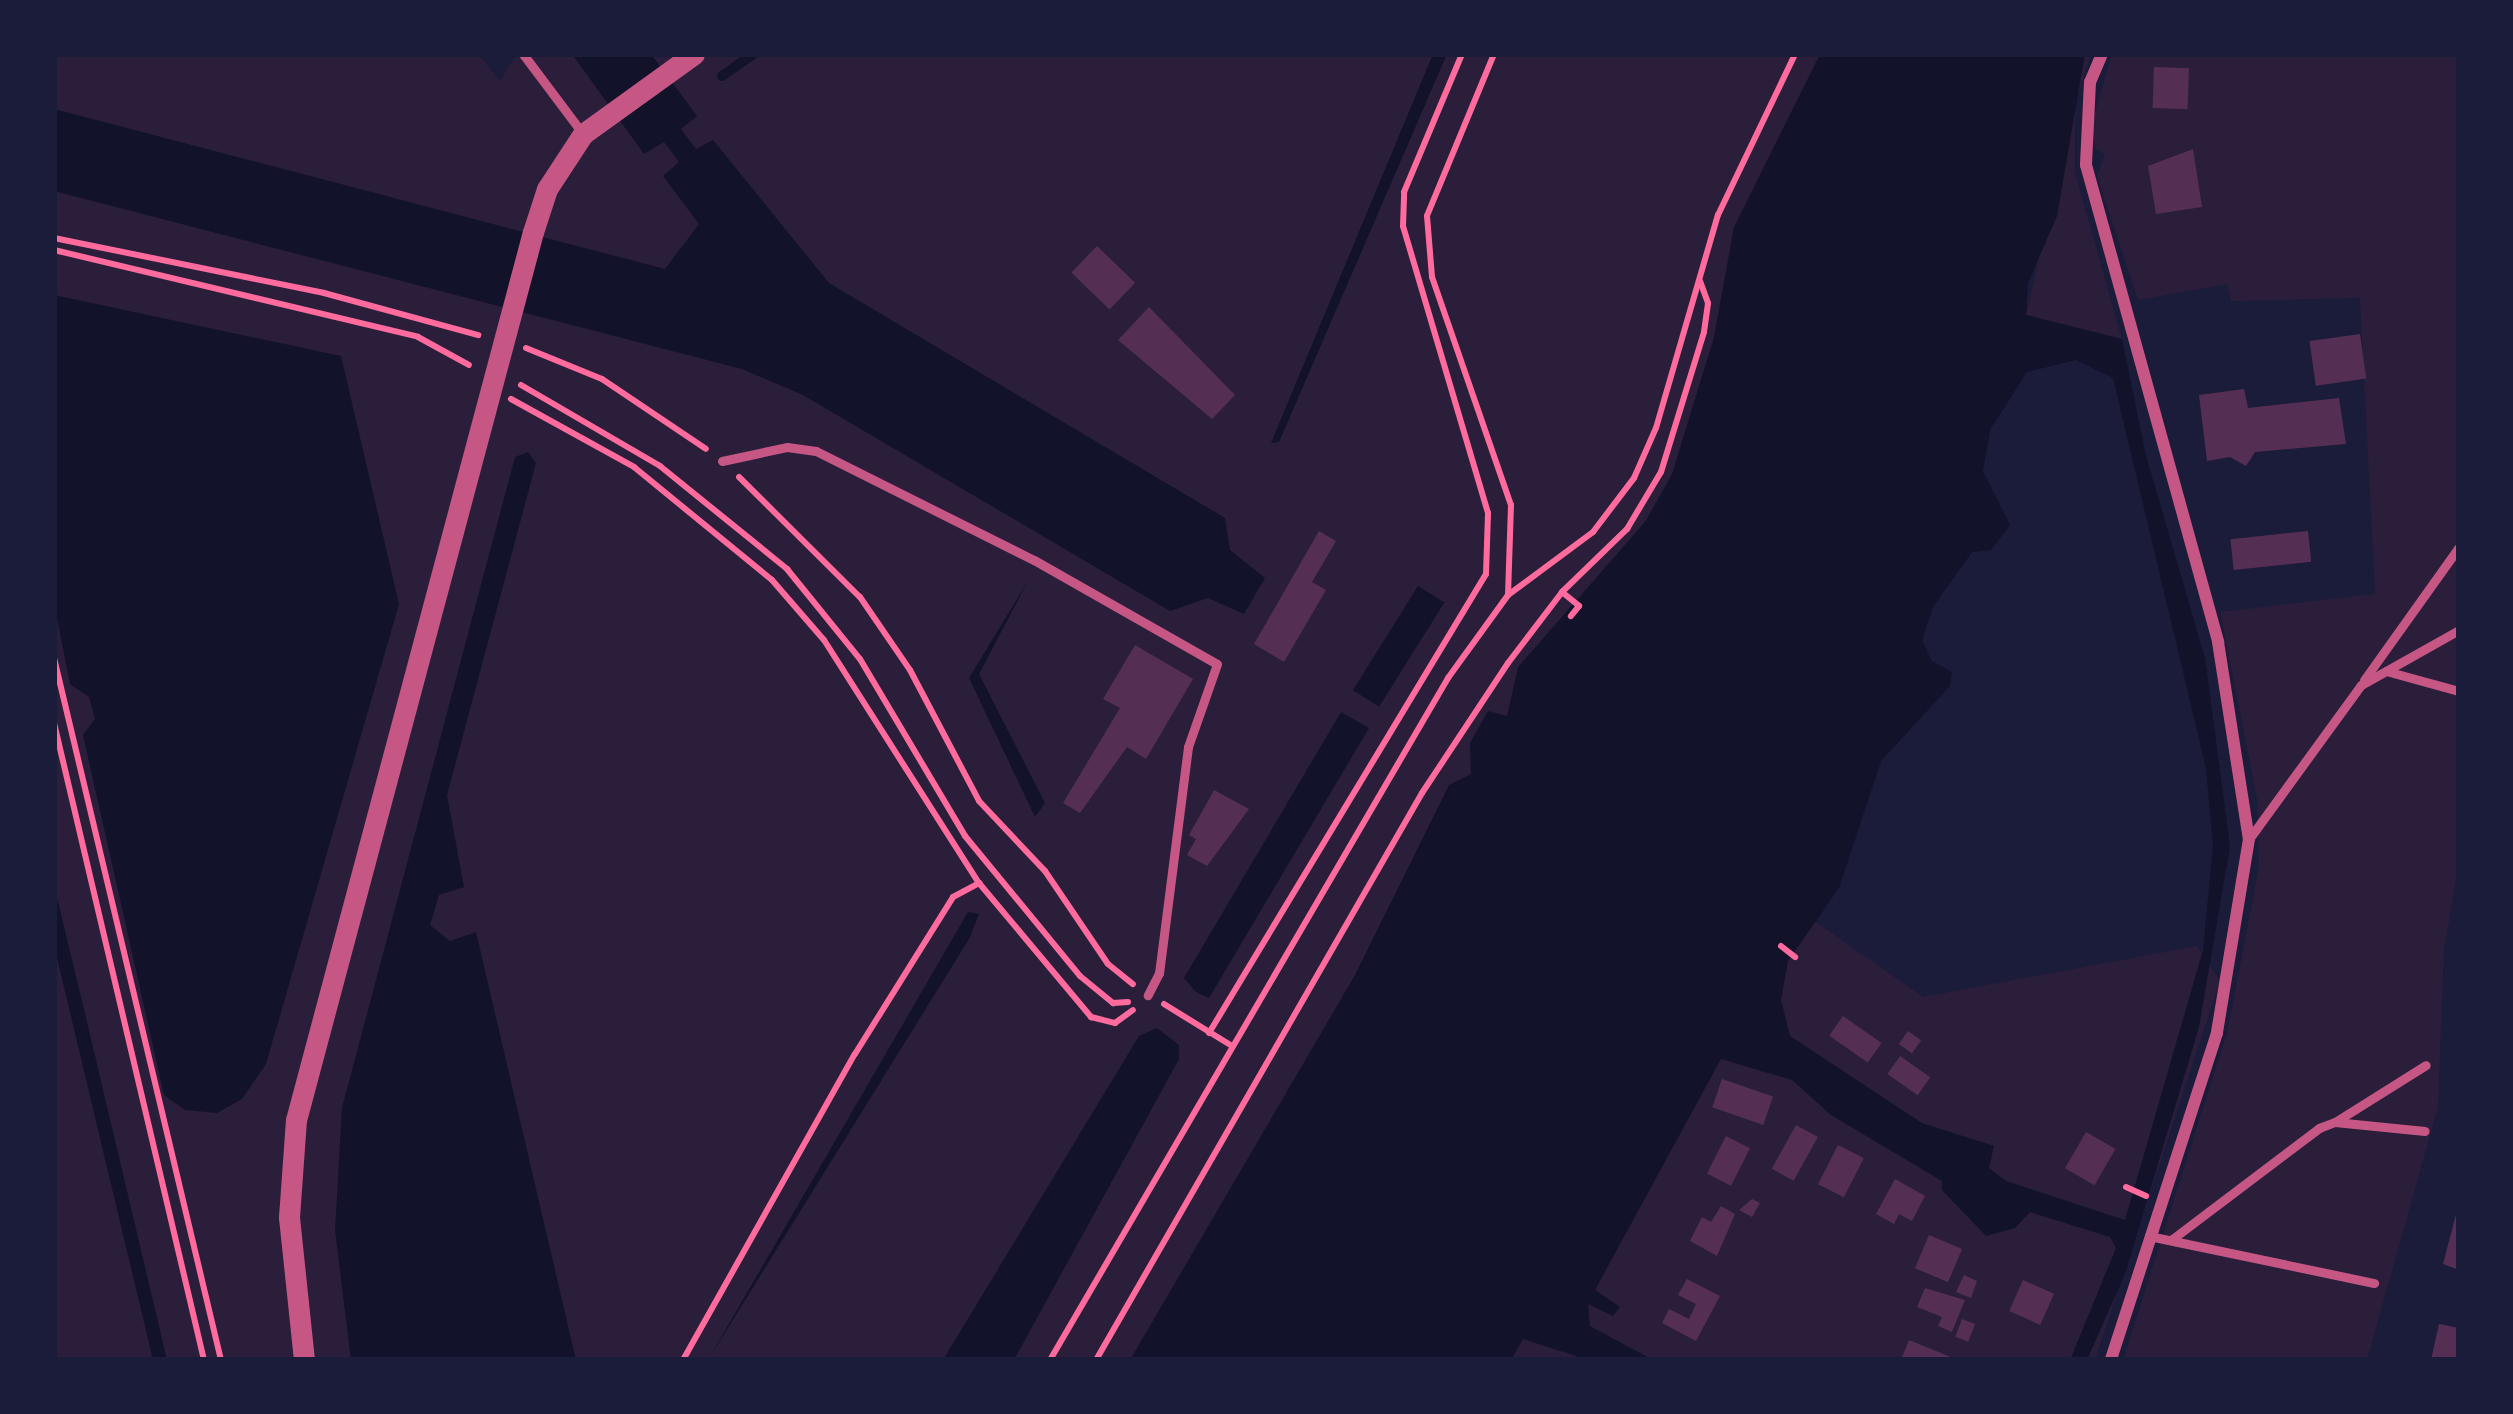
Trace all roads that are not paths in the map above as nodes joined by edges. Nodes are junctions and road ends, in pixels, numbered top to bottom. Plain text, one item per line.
1 (523, 54) edge
2 (694, 54) edge
3 (2102, 54) edge
4 (583, 134) junction
5 (722, 461) road end
6 (2459, 547) edge
7 (2459, 630) edge
8 (2386, 671) junction
9 (2361, 685) junction
10 (2459, 691) edge
11 (2249, 838) junction
12 (1148, 994) road end
13 (2426, 1065) dead end
14 (2335, 1122) junction
15 (2425, 1131) dead end
16 (2150, 1236) junction
17 (2171, 1240) junction
18 (2374, 1283) dead end
19 (304, 1360) edge
20 (2111, 1360) edge

1 - 4 lane
2 - 4 street
3 - 11 street
4 - 19 street
5 - 12 lane
6 - 9 lane
7 - 8 lane
8 - 9 lane
8 - 10 lane
9 - 11 lane
11 - 16 street
13 - 14 lane
14 - 15 lane
14 - 17 lane
16 - 17 lane
16 - 20 street
17 - 18 lane

